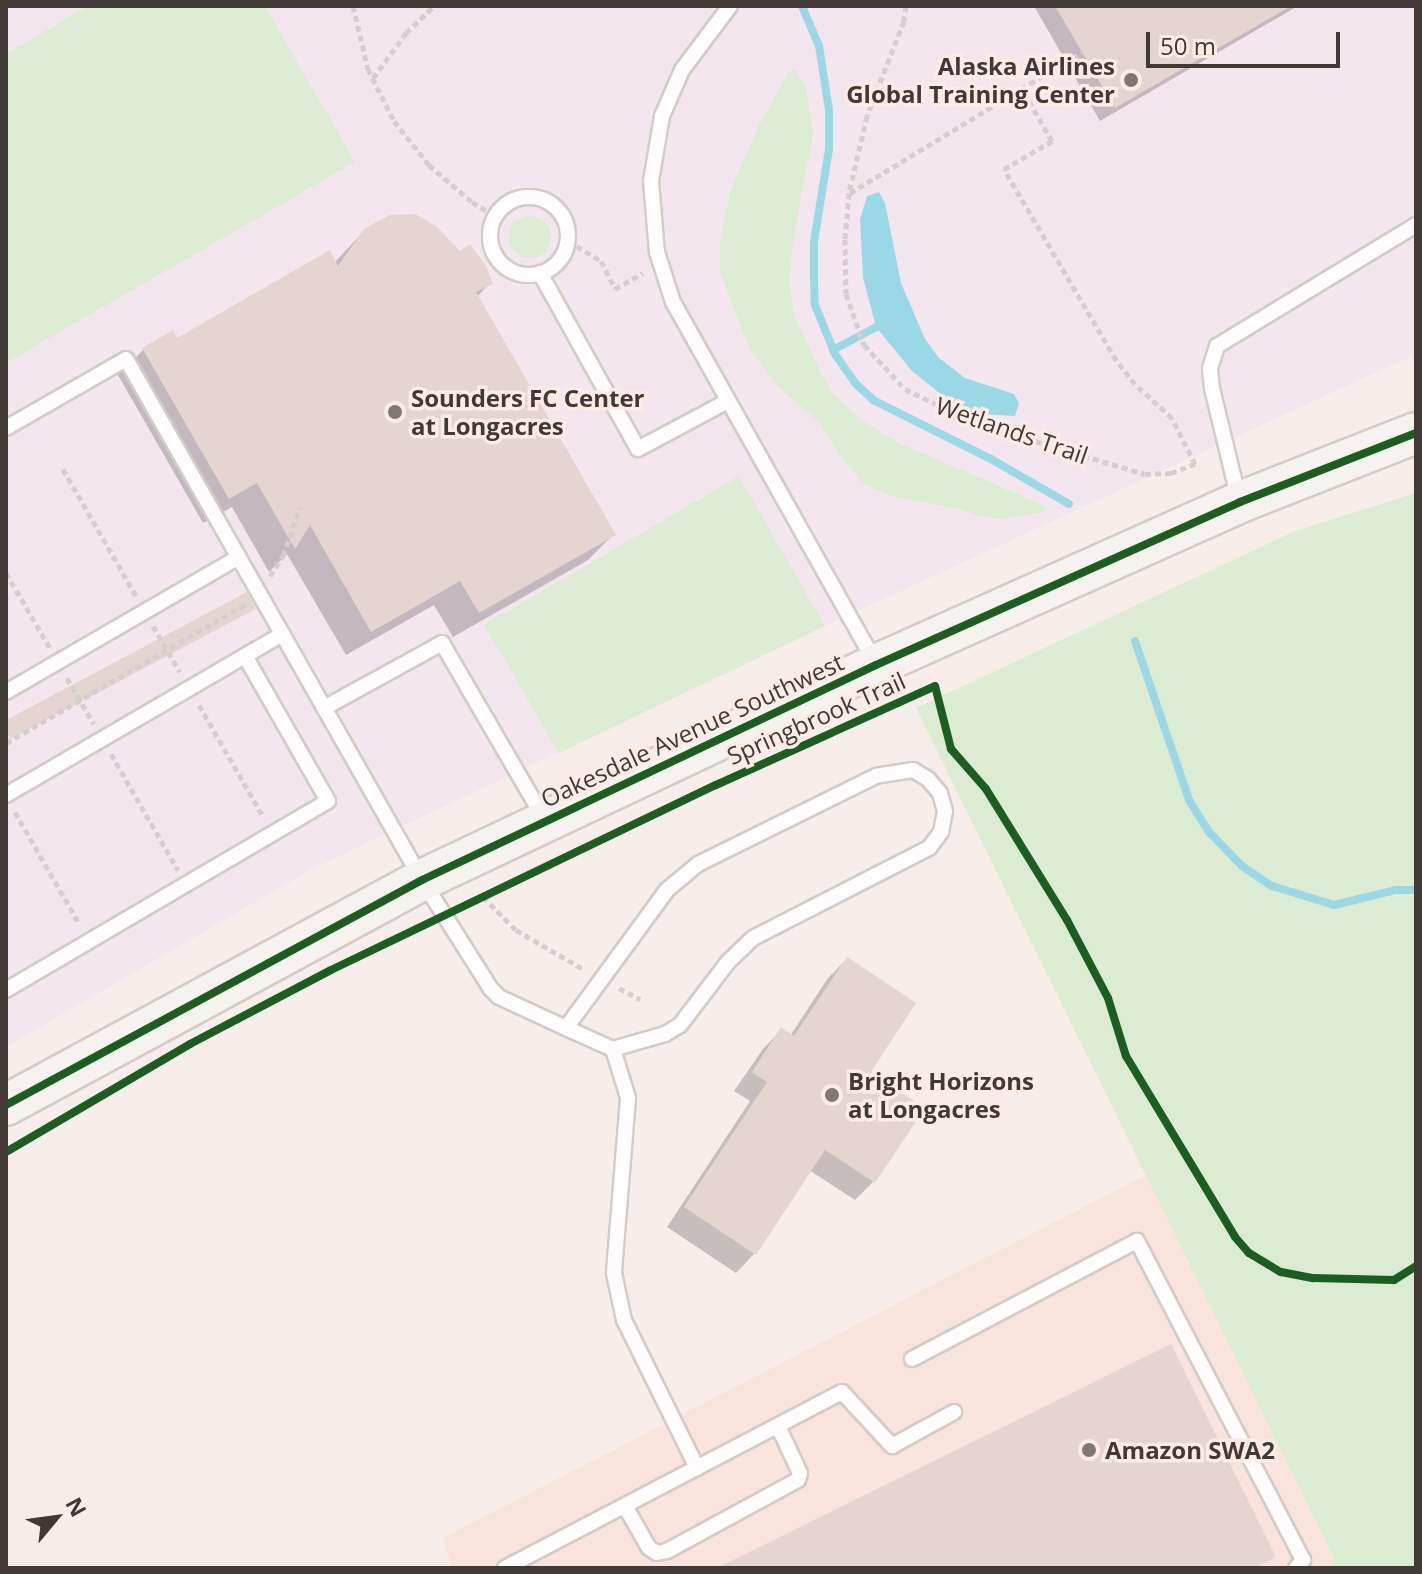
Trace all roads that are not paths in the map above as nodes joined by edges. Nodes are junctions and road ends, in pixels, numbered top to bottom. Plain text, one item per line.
1 (730, 6) edge
2 (1416, 225) edge
3 (540, 273) junction
4 (728, 401) junction
5 (6, 428) edge
6 (1416, 433) edge
7 (1240, 502) junction
8 (239, 557) junction
9 (283, 634) junction
10 (245, 656) junction
11 (876, 665) junction
12 (6, 692) edge
13 (324, 708) junction
14 (6, 795) edge
15 (546, 821) junction
16 (422, 880) junction
17 (6, 990) edge
18 (566, 1028) junction
19 (613, 1049) junction
20 (6, 1105) edge
21 (912, 1359) dead end
22 (954, 1412) dead end
23 (778, 1426) junction
24 (697, 1468) junction
25 (625, 1506) junction
26 (505, 1568) edge
27 (1296, 1568) edge

1 - 4 lane
2 - 7 lane
3 - 3 lane
3 - 4 lane
4 - 11 lane
5 - 8 lane
6 - 7 street, Oakesdale Avenue Southwest
7 - 11 street, Oakesdale Avenue Southwest
8 - 9 lane
8 - 12 lane
9 - 10 lane
9 - 13 lane
10 - 14 lane
10 - 17 lane
11 - 15 street, Oakesdale Avenue Southwest
13 - 15 lane
13 - 16 lane
15 - 16 street, Oakesdale Avenue Southwest
16 - 18 lane
16 - 20 street, Oakesdale Avenue Southwest
18 - 19 lane
18 - 19 lane
19 - 24 lane
21 - 27 lane
22 - 23 lane
23 - 24 lane
23 - 25 lane
24 - 25 lane
25 - 26 lane

